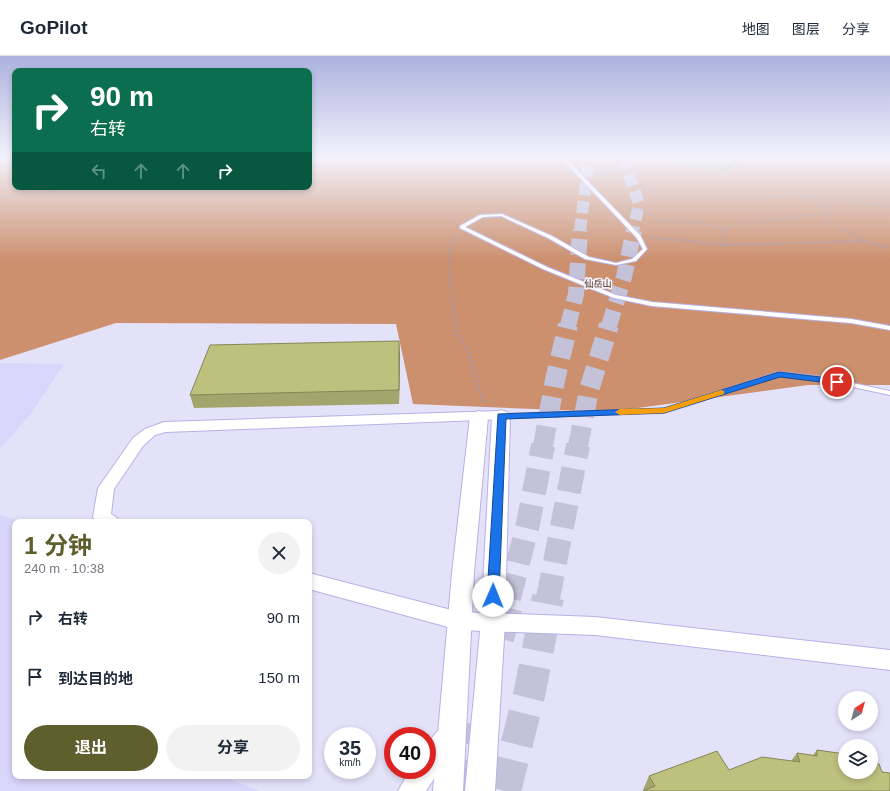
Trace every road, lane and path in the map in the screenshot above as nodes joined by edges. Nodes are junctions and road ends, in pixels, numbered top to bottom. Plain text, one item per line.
1 (52, 191) edge
2 (255, 191) edge
3 (288, 191) edge
4 (594, 191) edge
5 (645, 191) edge
6 (800, 195) junction
7 (0, 198) edge
8 (890, 206) edge
9 (609, 207) junction
10 (830, 213) junction
11 (462, 227) junction
12 (722, 228) junction
13 (638, 236) junction
14 (864, 241) junction
15 (725, 244) junction
16 (890, 248) edge
17 (890, 328) edge
18 (890, 393) edge
19 (489, 417) junction
20 (105, 519) edge
21 (312, 582) edge
22 (459, 620) junction
23 (493, 621) junction
24 (890, 660) edge
25 (452, 731) junction
26 (436, 754) edge
27 (419, 779) edge
28 (411, 791) edge
29 (448, 791) edge
30 (480, 791) edge

1 - 7 path
2 - 3 path
4 - 9 lane
5 - 6 path
6 - 8 path
6 - 10 path
9 - 12 path
9 - 13 lane
10 - 12 path
10 - 14 path
11 - 13 lane
11 - 17 lane
11 - 19 path
12 - 15 path
13 - 15 path
14 - 15 path
14 - 16 path
18 - 19 lane
19 - 20 street
19 - 22 street
19 - 23 street
21 - 22 street
22 - 23 street
22 - 25 street
23 - 24 street
23 - 30 street
25 - 26 street
25 - 29 street
27 - 28 street

